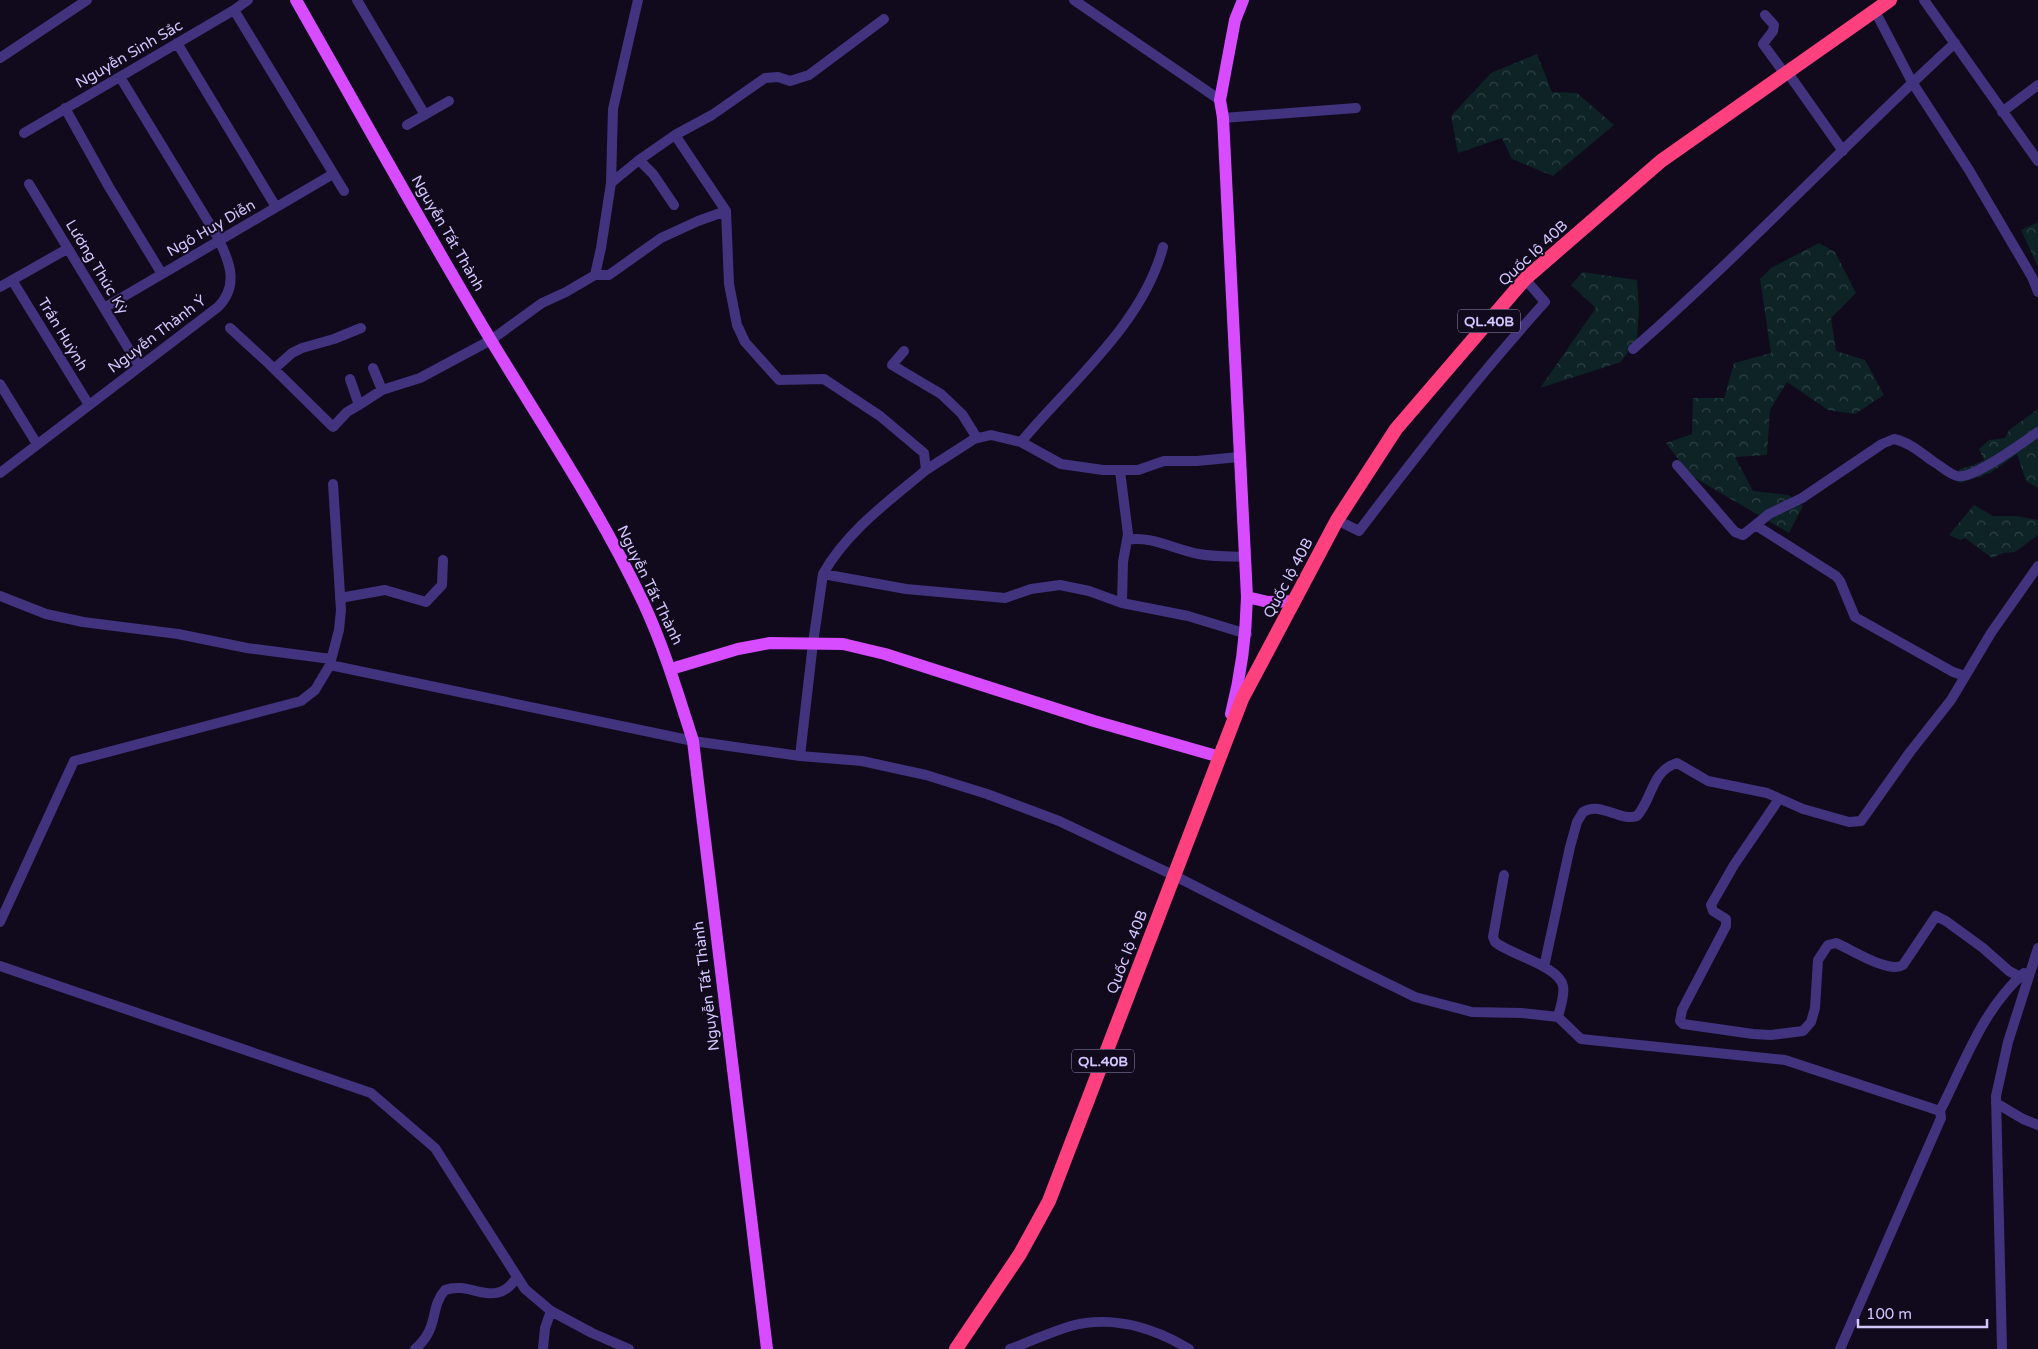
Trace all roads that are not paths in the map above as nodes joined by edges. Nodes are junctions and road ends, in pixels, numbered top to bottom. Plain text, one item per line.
1 (87, 0) edge
2 (248, 0) edge
3 (296, 0) edge
4 (358, 0) edge
5 (638, 0) edge
6 (1074, 0) edge
7 (1243, 0) edge
8 (1890, 0) edge
9 (1924, 0) edge
10 (234, 10) junction
11 (1875, 11) junction
12 (1765, 15) dead end
13 (884, 18) dead end
14 (177, 43) junction
15 (1955, 43) junction
16 (0, 58) edge
17 (1786, 74) junction
18 (120, 77) junction
19 (1912, 82) junction
20 (2038, 85) edge
21 (1220, 100) junction
22 (449, 101) dead end
23 (65, 108) junction
24 (1356, 108) dead end
25 (2002, 112) junction
26 (425, 115) junction
27 (1223, 118) junction
28 (407, 125) dead end
29 (24, 133) dead end
30 (675, 135) junction
31 (1843, 152) junction
32 (639, 160) junction
33 (2038, 161) edge
34 (333, 174) junction
35 (611, 183) junction
36 (29, 184) dead end
37 (344, 191) dead end
38 (674, 205) dead end
39 (276, 207) junction
40 (726, 211) junction
41 (219, 240) junction
42 (1163, 247) dead end
43 (67, 249) junction
44 (162, 274) junction
45 (595, 275) junction
46 (1525, 279) junction
47 (12, 280) junction
48 (0, 286) edge
49 (2038, 292) edge
50 (104, 308) junction
51 (230, 328) dead end
52 (361, 328) dead end
53 (491, 340) junction
54 (1633, 349) dead end
55 (904, 351) dead end
56 (139, 366) junction
57 (274, 368) junction
58 (373, 368) dead end
59 (350, 379) dead end
60 (0, 384) edge
61 (382, 390) junction
62 (89, 405) junction
63 (359, 405) junction
64 (2038, 432) edge
65 (977, 438) junction
66 (1021, 442) junction
67 (37, 444) junction
68 (1239, 457) junction
69 (1677, 465) dead end
70 (926, 470) junction
71 (1120, 471) junction
72 (0, 473) edge
73 (333, 484) dead end
74 (1338, 520) junction
75 (1757, 526) junction
76 (1127, 540) junction
77 (1246, 557) junction
78 (443, 560) dead end
79 (2038, 566) edge
80 (824, 574) junction
81 (0, 596) edge
82 (1247, 597) junction
83 (340, 598) junction
84 (1294, 601) junction
85 (1122, 603) junction
86 (1246, 634) junction
87 (813, 643) junction
88 (330, 662) junction
89 (670, 668) junction
90 (1965, 676) junction
91 (693, 741) junction
92 (800, 756) junction
93 (1220, 757) junction
94 (1779, 799) junction
95 (1504, 874) dead end
96 (1173, 875) junction
97 (0, 922) edge
98 (2038, 948) edge
99 (2034, 963) edge
100 (0, 966) edge
101 (1544, 967) junction
102 (2020, 977) junction
103 (1558, 1017) junction
104 (1996, 1104) junction
105 (1940, 1110) junction
106 (2038, 1125) edge
107 (517, 1276) junction
108 (551, 1311) junction
109 (415, 1349) edge
110 (543, 1349) edge
111 (629, 1349) edge
112 (767, 1349) edge
113 (956, 1349) edge
114 (1010, 1349) edge
115 (1189, 1349) edge
116 (1840, 1349) edge
117 (2002, 1349) edge

1 - 16 street
2 - 10 street, Nguyễn Sinh Sắc
3 - 53 main road, Nguyễn Tất Thành
4 - 26 street
5 - 35 street
6 - 21 street
7 - 21 main road
8 - 11 highway, Quốc lộ 40B / QL.40B
9 - 15 street
10 - 14 street, Nguyễn Sinh Sắc
10 - 34 street
11 - 17 highway, Quốc lộ 40B / QL.40B
11 - 19 street
12 - 17 street
13 - 30 street
14 - 18 street, Nguyễn Sinh Sắc
14 - 39 street
15 - 19 street
15 - 25 street
17 - 31 street
17 - 46 highway, Quốc lộ 40B / QL.40B
18 - 23 street, Nguyễn Sinh Sắc
18 - 41 street, Nguyễn Thành Ý
19 - 31 street
19 - 49 street
20 - 25 street
21 - 27 main road
22 - 26 street
23 - 29 street, Nguyễn Sinh Sắc
23 - 44 street
24 - 27 street
25 - 33 street
26 - 28 street
27 - 68 main road
30 - 32 street
30 - 40 street
31 - 54 street
32 - 35 street
32 - 38 street
34 - 37 street
34 - 39 street, Ngô Huy Diễn
35 - 45 street
36 - 43 street, Lương Thúc Kỳ
39 - 41 street, Ngô Huy Diễn
40 - 45 street
40 - 70 street
41 - 44 street, Ngô Huy Diễn
41 - 56 street, Nguyễn Thành Ý
42 - 66 street
43 - 47 street
43 - 50 street, Lương Thúc Kỳ
44 - 50 street, Ngô Huy Diễn
45 - 53 street
46 - 74 highway, Quốc lộ 40B / QL.40B
46 - 74 street
47 - 48 street
47 - 62 street, Trần Huỳnh
50 - 56 street, Lương Thúc Kỳ
51 - 57 street
52 - 57 street
53 - 61 street
53 - 89 main road, Nguyễn Tất Thành
55 - 65 street
56 - 62 street, Nguyễn Thành Ý
57 - 63 street
58 - 61 street
59 - 63 street
60 - 67 street
61 - 63 street
62 - 67 street, Nguyễn Thành Ý
64 - 75 street
65 - 66 street
65 - 70 street
66 - 71 street
67 - 72 street, Nguyễn Thành Ý
68 - 71 street
68 - 77 main road
69 - 75 street
70 - 80 street
71 - 76 street
73 - 83 street
74 - 84 highway, Quốc lộ 40B / QL.40B
75 - 90 street
76 - 77 street
76 - 85 street
77 - 82 main road
78 - 83 street
79 - 90 street
80 - 85 street
80 - 87 street
81 - 88 street
82 - 84 main road
82 - 86 main road
83 - 88 street
84 - 93 highway, Quốc lộ 40B / QL.40B
85 - 86 street
86 - 93 main road
87 - 89 main road
87 - 92 street
87 - 93 main road
88 - 91 street
88 - 97 street
89 - 91 main road, Nguyễn Tất Thành
90 - 94 street
91 - 92 street
91 - 112 main road, Nguyễn Tất Thành
92 - 96 street
93 - 96 highway, Quốc lộ 40B / QL.40B
94 - 101 street
94 - 102 street
95 - 101 street
96 - 103 street
96 - 113 highway, Quốc lộ 40B / QL.40B
98 - 99 street
99 - 102 street
99 - 104 street
100 - 107 street
101 - 103 street
102 - 105 street
103 - 105 street
104 - 106 street
104 - 117 street
105 - 116 street
107 - 108 street
107 - 109 street
108 - 110 street
108 - 111 street
114 - 115 street

